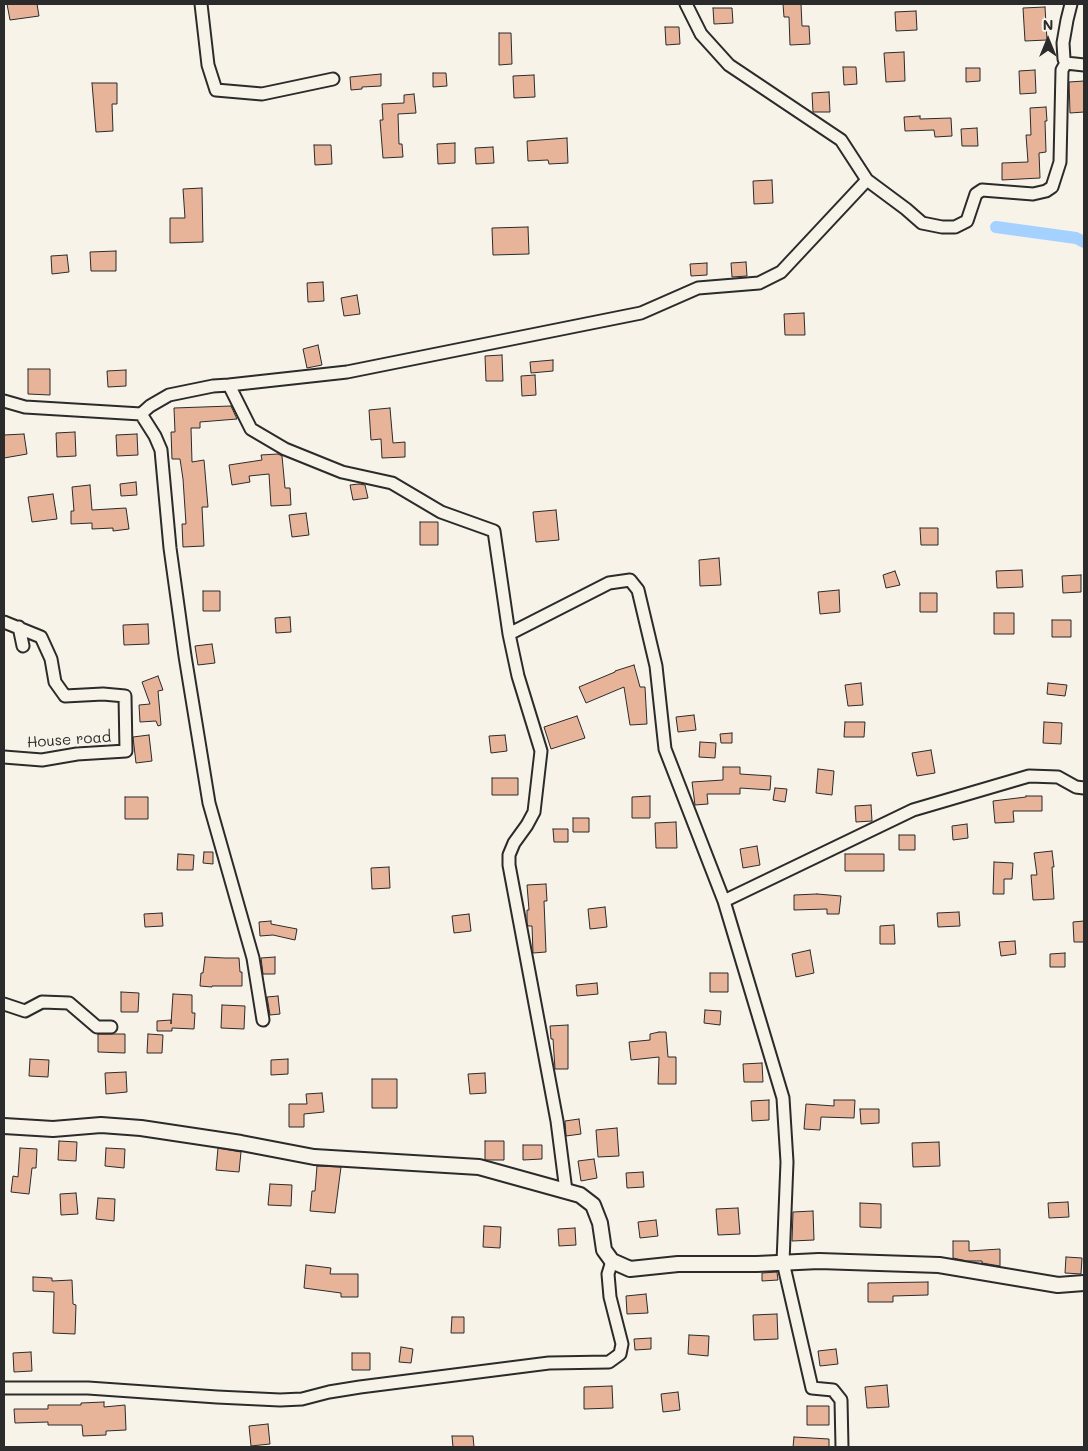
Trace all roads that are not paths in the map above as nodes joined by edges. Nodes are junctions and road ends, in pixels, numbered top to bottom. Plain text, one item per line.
1 (201, 4) edge
2 (686, 4) edge
3 (1071, 4) edge
4 (1066, 63) junction
5 (1084, 65) edge
6 (333, 79) dead end
7 (867, 180) junction
8 (229, 385) junction
9 (4, 401) edge
10 (141, 414) junction
11 (4, 622) edge
12 (19, 627) junction
13 (509, 634) junction
14 (23, 646) dead end
15 (4, 757) edge
16 (1084, 788) edge
17 (724, 901) junction
18 (4, 1004) edge
19 (263, 1020) dead end
20 (111, 1027) dead end
21 (4, 1126) edge
22 (566, 1190) junction
23 (612, 1261) junction
24 (783, 1262) junction
25 (1084, 1282) edge
26 (4, 1388) edge
27 (842, 1447) edge

1 - 6 street
2 - 7 street
3 - 4 street
4 - 5 street
4 - 7 street
7 - 8 street
8 - 10 street
8 - 13 street
9 - 10 street
10 - 19 street
11 - 12 street, House road
12 - 14 street
12 - 15 street, House road
13 - 17 street
13 - 22 street
16 - 17 street
17 - 24 street
18 - 20 street
21 - 22 street
22 - 23 street
23 - 24 street
23 - 26 street
24 - 25 street
24 - 27 street

